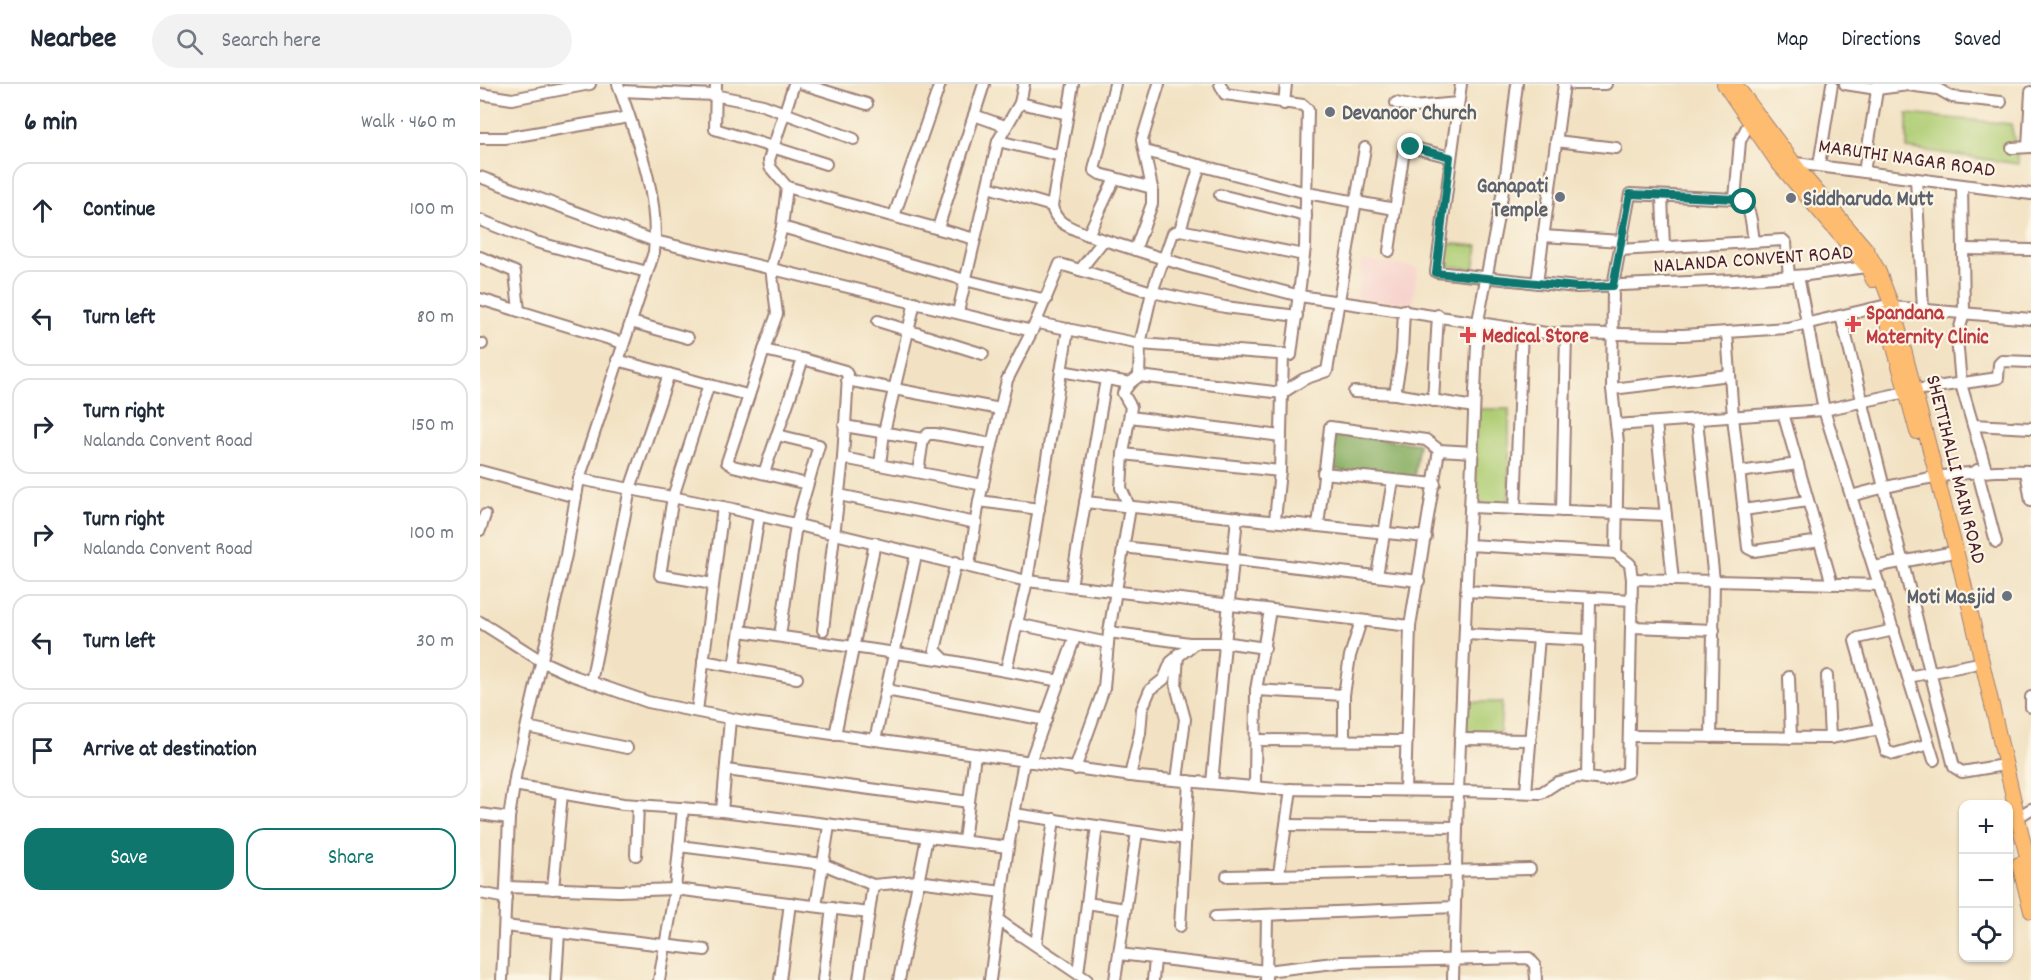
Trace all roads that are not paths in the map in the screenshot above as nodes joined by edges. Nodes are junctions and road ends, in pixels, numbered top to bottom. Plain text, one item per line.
1 (590, 84) edge
2 (794, 84) edge
3 (803, 84) edge
4 (940, 84) edge
5 (984, 84) edge
6 (1024, 84) edge
7 (1073, 84) edge
8 (1115, 84) edge
9 (1159, 84) edge
10 (1220, 84) edge
11 (1287, 84) edge
12 (1461, 84) edge
13 (1517, 84) edge
14 (1564, 84) edge
15 (1574, 84) edge
16 (1606, 84) edge
17 (1724, 84) edge
18 (1735, 84) edge
19 (1832, 84) edge
20 (1845, 84) edge
21 (1930, 86) edge
22 (1878, 87) edge
23 (620, 88) edge
24 (715, 90) edge
25 (2031, 92) edge
26 (480, 94) edge
27 (2001, 102) dead end
28 (1020, 103) junction
29 (867, 104) dead end
30 (1284, 104) junction
31 (1396, 104) dead end
32 (1457, 108) junction
33 (1417, 109) dead end
34 (784, 112) junction
35 (1068, 114) junction
36 (974, 115) junction
37 (629, 117) junction
38 (1749, 123) junction
39 (1005, 126) junction
40 (480, 138) edge
41 (854, 139) dead end
42 (998, 141) junction
43 (1556, 141) junction
44 (773, 147) junction
45 (2029, 147) edge
46 (1365, 148) dead end
47 (1616, 148) dead end
48 (2012, 148) dead end
49 (1144, 151) junction
50 (1061, 156) junction
51 (1450, 157) junction
52 (1785, 162) junction
53 (826, 164) dead end
54 (1200, 165) junction
55 (1819, 165) junction
56 (1864, 172) junction
57 (480, 177) edge
58 (1115, 178) junction
59 (1916, 179) junction
60 (1962, 185) junction
61 (988, 187) junction
62 (787, 188) junction
63 (1152, 188) junction
64 (1307, 193) junction
65 (2031, 194) edge
66 (1220, 195) dead end
67 (1662, 196) junction
68 (1735, 199) junction
69 (1354, 201) junction
70 (1052, 206) junction
71 (1395, 209) junction
72 (894, 216) junction
73 (1306, 216) junction
74 (480, 220) edge
75 (782, 227) junction
76 (938, 228) junction
77 (1180, 230) junction
78 (1088, 234) junction
79 (1543, 236) junction
80 (975, 240) junction
81 (655, 241) junction
82 (1103, 241) junction
83 (1754, 241) junction
84 (1621, 245) junction
85 (1664, 247) junction
86 (1963, 249) junction
87 (1135, 250) junction
88 (2031, 250) edge
89 (1389, 251) dead end
90 (1304, 255) junction
91 (480, 257) edge
92 (1163, 258) junction
93 (1872, 267) junction
94 (771, 268) junction
95 (1080, 270) junction
96 (647, 273) junction
97 (1793, 276) junction
98 (1487, 279) junction
99 (965, 280) junction
100 (1537, 284) junction
101 (1613, 286) junction
102 (1152, 292) junction
103 (1300, 296) junction
104 (480, 299) edge
105 (1046, 300) junction
106 (915, 302) junction
107 (1337, 303) junction
108 (1888, 306) junction
109 (1923, 309) junction
110 (1404, 310) junction
111 (519, 311) junction
112 (958, 312) junction
113 (1964, 313) junction
114 (1438, 315) junction
115 (1297, 316) junction
116 (1841, 316) junction
117 (2031, 319) edge
118 (878, 321) dead end
119 (1478, 321) junction
120 (631, 322) junction
121 (1806, 325) junction
122 (1035, 327) junction
123 (1068, 329) junction
124 (1522, 329) junction
125 (908, 331) junction
126 (1727, 332) junction
127 (1566, 334) junction
128 (1614, 334) junction
129 (688, 338) dead end
130 (623, 343) junction
131 (1140, 344) junction
132 (764, 350) junction
133 (982, 354) dead end
134 (1283, 354) junction
135 (803, 359) junction
136 (617, 360) junction
137 (2031, 363) edge
138 (1061, 371) junction
139 (669, 374) junction
140 (1730, 375) junction
141 (1106, 379) junction
142 (847, 380) junction
143 (1135, 380) junction
144 (709, 384) junction
145 (1961, 384) junction
146 (1612, 389) junction
147 (894, 390) junction
148 (1910, 391) junction
149 (1354, 392) dead end
150 (1282, 393) junction
151 (1395, 394) junction
152 (747, 395) junction
153 (1433, 400) junction
154 (1863, 402) junction
155 (1474, 407) junction
156 (1000, 409) junction
157 (1824, 410) junction
158 (1783, 413) junction
159 (1130, 417) junction
160 (1733, 417) junction
161 (1697, 420) junction
162 (1656, 423) junction
163 (1616, 425) junction
164 (1973, 425) junction
165 (844, 426) junction
166 (2031, 428) edge
167 (884, 432) junction
168 (777, 435) junction
169 (1281, 436) junction
170 (923, 439) junction
171 (992, 444) junction
172 (1439, 450) junction
173 (1473, 452) junction
174 (1123, 454) junction
175 (843, 458) junction
176 (1798, 464) junction
177 (880, 465) junction
178 (1981, 470) junction
179 (480, 471) edge
180 (1280, 471) junction
181 (2028, 471) edge
182 (918, 472) junction
183 (1739, 472) junction
184 (764, 473) junction
185 (1323, 473) junction
186 (1934, 476) junction
187 (579, 479) junction
188 (1393, 480) junction
189 (807, 484) junction
190 (1435, 484) junction
191 (983, 485) junction
192 (1884, 487) junction
193 (630, 489) junction
194 (839, 495) junction
195 (1851, 496) junction
196 (576, 497) junction
197 (673, 497) junction
198 (979, 501) junction
199 (1808, 501) junction
200 (2031, 501) edge
201 (1085, 502) junction
202 (723, 507) junction
203 (1130, 507) junction
204 (1470, 507) junction
205 (1515, 508) junction
206 (1039, 509) junction
207 (1562, 510) junction
208 (1743, 510) junction
209 (1616, 514) junction
210 (485, 515) dead end
211 (1666, 515) junction
212 (759, 516) junction
213 (1237, 517) junction
214 (1275, 520) junction
215 (975, 523) junction
216 (796, 525) junction
217 (1318, 526) junction
218 (480, 530) edge
219 (1384, 533) junction
220 (835, 534) junction
221 (1426, 537) junction
222 (1820, 541) junction
223 (1996, 542) dead end
224 (875, 543) junction
225 (1468, 545) junction
226 (1124, 547) junction
227 (1616, 553) junction
228 (1949, 553) junction
229 (916, 555) junction
230 (1233, 559) junction
231 (956, 562) junction
232 (1902, 562) junction
233 (969, 565) junction
234 (1874, 567) junction
235 (1377, 576) junction
236 (1632, 579) junction
237 (1419, 580) junction
238 (1672, 580) junction
239 (1027, 581) junction
240 (1714, 582) junction
241 (713, 584) junction
242 (1832, 584) junction
243 (1880, 585) junction
244 (1071, 586) junction
245 (1116, 591) junction
246 (1466, 591) junction
247 (1590, 598) junction
248 (1632, 600) junction
249 (1229, 605) junction
250 (1270, 610) junction
251 (1361, 621) junction
252 (480, 622) edge
253 (1017, 624) junction
254 (1410, 626) junction
255 (1632, 627) junction
256 (824, 630) dead end
257 (1714, 630) junction
258 (1894, 630) junction
259 (740, 631) junction
260 (1465, 634) junction
261 (780, 636) junction
262 (1075, 637) junction
263 (1109, 637) junction
264 (1539, 637) junction
265 (1588, 640) junction
266 (1176, 641) junction
267 (1195, 643) junction
268 (1225, 643) junction
269 (853, 647) junction
270 (1265, 648) junction
271 (894, 653) junction
272 (1179, 656) junction
273 (945, 660) junction
274 (703, 661) junction
275 (543, 662) junction
276 (1974, 664) junction
277 (734, 666) junction
278 (1006, 670) junction
279 (1931, 672) junction
280 (1827, 676) dead end
281 (1789, 677) dead end
282 (1908, 677) junction
283 (797, 678) dead end
284 (1164, 679) junction
285 (1060, 681) junction
286 (591, 682) junction
287 (1176, 686) junction
288 (886, 690) junction
289 (1256, 690) junction
290 (1344, 695) junction
291 (2031, 697) edge
292 (2031, 707) edge
293 (697, 711) junction
294 (730, 719) junction
295 (1046, 720) junction
296 (527, 727) junction
297 (1880, 729) junction
298 (835, 735) junction
299 (1629, 736) junction
300 (1711, 737) junction
301 (1791, 738) junction
302 (1830, 738) junction
303 (1460, 739) junction
304 (875, 740) junction
305 (1256, 740) junction
306 (1344, 740) junction
307 (1530, 740) junction
308 (1407, 741) junction
309 (1929, 744) junction
310 (627, 747) dead end
311 (975, 754) junction
312 (1934, 760) dead end
313 (1027, 761) junction
314 (1998, 766) junction
315 (1075, 769) junction
316 (726, 770) junction
317 (1130, 776) junction
318 (1587, 778) junction
319 (1177, 780) junction
320 (1189, 782) junction
321 (1212, 783) junction
322 (514, 785) junction
323 (1255, 787) junction
324 (1291, 789) junction
325 (1406, 790) junction
326 (1458, 791) junction
327 (1526, 792) junction
328 (562, 793) junction
329 (2005, 800) edge
330 (2009, 800) edge
331 (969, 802) junction
332 (638, 805) junction
333 (683, 808) junction
334 (2031, 809) edge
335 (722, 811) junction
336 (480, 813) edge
337 (1014, 814) junction
338 (2013, 817) edge
339 (509, 818) junction
340 (1054, 819) junction
341 (1286, 825) junction
342 (830, 826) junction
343 (1097, 826) junction
344 (1457, 827) junction
345 (1137, 832) junction
346 (927, 837) junction
347 (1186, 839) junction
348 (964, 841) junction
349 (679, 846) junction
350 (1008, 846) junction
351 (636, 855) dead end
352 (823, 864) junction
353 (1455, 869) junction
354 (1530, 869) dead end
355 (1279, 874) junction
356 (2031, 875) edge
357 (1227, 876) dead end
358 (918, 881) junction
359 (873, 885) junction
360 (553, 889) junction
361 (675, 889) junction
362 (506, 892) junction
363 (1002, 892) junction
364 (480, 893) edge
365 (790, 903) junction
366 (1087, 903) junction
367 (816, 906) junction
368 (1455, 907) junction
369 (832, 908) junction
370 (1125, 909) junction
371 (2031, 911) edge
372 (869, 912) junction
373 (1267, 915) junction
374 (1215, 917) dead end
375 (998, 920) junction
376 (505, 926) junction
377 (1180, 926) dead end
378 (559, 932) junction
379 (664, 945) junction
380 (1036, 945) junction
381 (705, 950) dead end
382 (1119, 954) junction
383 (1454, 959) junction
384 (1155, 960) junction
385 (1078, 973) junction
386 (1266, 976) edge
387 (994, 978) edge
388 (502, 980) edge
389 (556, 980) edge
390 (659, 980) edge
391 (780, 980) edge
392 (823, 980) edge
393 (859, 980) edge
394 (899, 980) edge
395 (1088, 980) edge
396 (1115, 980) edge
397 (1153, 980) edge
398 (1453, 980) edge
399 (1536, 980) edge

1 - 26 street
2 - 34 street
3 - 29 street
4 - 72 street
5 - 36 street
6 - 28 street
7 - 35 street
8 - 58 street
9 - 49 street
10 - 30 street
11 - 30 street
12 - 32 street, NALANDA CONVENT ROAD
13 - 98 street
14 - 43 street
15 - 16 street
17 - 38 main road, SHETTIHALLI MAIN ROAD
18 - 52 main road, SHETTIHALLI MAIN ROAD
19 - 55 street
20 - 22 street
21 - 22 street
21 - 27 street
22 - 56 street
23 - 24 street
23 - 37 street
24 - 34 street
24 - 44 street
25 - 45 street
28 - 35 street
28 - 39 street
30 - 64 street
31 - 32 street
32 - 33 street
32 - 51 street, NALANDA CONVENT ROAD
34 - 41 street
34 - 44 street
35 - 50 street
36 - 39 street
36 - 76 street
37 - 40 street
37 - 81 street
38 - 52 main road, SHETTIHALLI MAIN ROAD
38 - 68 street
39 - 42 street
42 - 50 street
42 - 61 street
43 - 47 street
43 - 79 street
44 - 53 street
44 - 62 street
45 - 48 street
46 - 69 street
49 - 54 street
49 - 63 street
50 - 70 street
51 - 71 street
51 - 98 street, NALANDA CONVENT ROAD
52 - 55 street, MARUTHI NAGAR ROAD
52 - 93 main road, SHETTIHALLI MAIN ROAD
54 - 64 street
54 - 77 street
55 - 56 street, MARUTHI NAGAR ROAD
56 - 59 street, MARUTHI NAGAR ROAD
57 - 81 street
58 - 63 street
58 - 78 street
59 - 60 street, MARUTHI NAGAR ROAD
59 - 109 street
60 - 65 street, MARUTHI NAGAR ROAD
60 - 86 street
61 - 70 street
61 - 80 street
62 - 72 street
62 - 75 street
63 - 87 street
64 - 69 street
64 - 73 street
66 - 73 street
67 - 68 street
67 - 84 street
67 - 85 street
68 - 83 street
69 - 71 street
69 - 107 street
70 - 78 street
71 - 89 street
72 - 76 street
73 - 90 street
74 - 96 street
75 - 94 street
75 - 99 street
76 - 80 street
77 - 90 street
77 - 92 street
78 - 82 street
79 - 84 street
79 - 100 street
80 - 99 street
81 - 94 street
81 - 96 street
82 - 87 street
82 - 95 street
83 - 85 street
83 - 97 street
84 - 85 street
84 - 101 street
86 - 88 street
86 - 113 street
87 - 92 street
90 - 103 street
91 - 111 street
92 - 102 street
92 - 103 street
93 - 97 street, NALANDA CONVENT ROAD
93 - 108 main road, SHETTIHALLI MAIN ROAD
94 - 106 street
94 - 132 street
95 - 102 street
95 - 105 street
96 - 120 street
97 - 101 street, NALANDA CONVENT ROAD
97 - 121 street
98 - 100 street, NALANDA CONVENT ROAD
98 - 119 street
99 - 105 street
99 - 112 street
100 - 101 street, NALANDA CONVENT ROAD
101 - 128 street
102 - 115 street
102 - 131 street
103 - 107 street
103 - 115 street
104 - 111 street
105 - 122 street
106 - 112 street
106 - 125 street
107 - 110 street
107 - 150 street
108 - 109 street
108 - 116 street
108 - 148 main road, SHETTIHALLI MAIN ROAD
109 - 113 street
110 - 114 street
110 - 151 street
111 - 130 street
112 - 122 street
113 - 117 street
113 - 145 street
114 - 119 street
114 - 153 street
115 - 134 street
116 - 121 street
116 - 154 street
118 - 125 street
119 - 124 street
119 - 155 street
120 - 129 street
120 - 130 street
121 - 126 street
121 - 157 street
122 - 123 street
122 - 156 street
123 - 131 street
123 - 138 street
124 - 127 street
124 - 205 street
125 - 133 street
125 - 147 street
126 - 128 street
126 - 140 street
127 - 128 street
127 - 207 street
128 - 146 street
130 - 136 street
131 - 134 street
131 - 143 street
132 - 135 street
132 - 152 street
134 - 150 street
135 - 142 street
135 - 168 street
136 - 139 street
136 - 187 street
137 - 145 street
138 - 141 street
138 - 206 street
139 - 144 street
139 - 193 street
140 - 146 street
140 - 160 street
141 - 143 street
141 - 201 street
142 - 147 street
142 - 165 street
143 - 150 street
143 - 159 street
144 - 152 street
144 - 197 street
145 - 148 street
145 - 164 street
146 - 163 street
147 - 156 street
147 - 167 street
148 - 154 street
148 - 186 main road, SHETTIHALLI MAIN ROAD
149 - 151 street
150 - 169 street
151 - 153 street
152 - 184 street
153 - 155 street
154 - 157 street
154 - 192 street
155 - 173 street
156 - 171 street
157 - 158 street
157 - 195 street
158 - 160 street
158 - 176 street
159 - 169 street
159 - 174 street
160 - 161 street
160 - 183 street
161 - 162 street
161 - 240 street
162 - 163 street
162 - 211 street
163 - 209 street
164 - 166 street
164 - 178 street
165 - 167 street
165 - 175 street
167 - 170 street
167 - 177 street
168 - 184 street
168 - 189 street
169 - 180 street
170 - 171 street
170 - 182 street
171 - 191 street
172 - 173 street
172 - 185 street
172 - 190 street
173 - 204 street
174 - 180 street
174 - 203 street
175 - 177 street
175 - 194 street
176 - 183 street
176 - 199 street
177 - 182 street
178 - 181 street
178 - 186 street
178 - 223 street
179 - 196 street
180 - 214 street
181 - 200 street
182 - 191 street
183 - 208 street
184 - 189 street
185 - 188 street
185 - 217 street
186 - 192 street
186 - 228 main road, SHETTIHALLI MAIN ROAD
186 - 330 main road, SHETTIHALLI MAIN ROAD
187 - 193 street
187 - 196 street
188 - 190 street
188 - 219 street
189 - 216 street
190 - 221 street
191 - 198 street
192 - 195 street
192 - 232 street
193 - 197 street
193 - 286 street
194 - 215 street
194 - 220 street
195 - 234 street
196 - 275 street
197 - 202 street
197 - 241 street
198 - 206 street
198 - 215 street
199 - 208 street
199 - 222 street
201 - 203 street
201 - 244 street
202 - 212 street
202 - 241 street
203 - 213 street
203 - 226 street
204 - 205 street
204 - 225 street
205 - 207 street
206 - 239 street
207 - 209 street
208 - 222 street
209 - 211 street
209 - 227 street
210 - 218 street
211 - 238 street
212 - 216 street
212 - 259 street
213 - 214 street
213 - 230 street
214 - 217 street
215 - 233 street
216 - 220 street
216 - 261 street
217 - 219 street
219 - 221 street
219 - 235 street
220 - 224 street
220 - 256 street
221 - 237 street
222 - 242 street
224 - 229 street
224 - 269 street
225 - 227 street
225 - 246 street
226 - 230 street
226 - 245 street
227 - 236 street
228 - 232 street
228 - 276 main road, SHETTIHALLI MAIN ROAD
229 - 231 street
229 - 271 street
230 - 235 street
230 - 249 street
231 - 233 street
231 - 273 street
232 - 234 street
232 - 279 street
233 - 239 street
234 - 243 street
235 - 237 street
236 - 238 street
236 - 248 street
237 - 254 street
238 - 240 street
239 - 244 street
239 - 253 street
240 - 242 street
240 - 257 street
241 - 274 street
242 - 243 street
243 - 258 street
244 - 245 street
245 - 249 street
245 - 263 street
246 - 247 street
246 - 260 street
247 - 248 street
247 - 265 street
248 - 255 street
249 - 250 street
249 - 268 street
250 - 251 street
250 - 270 street
251 - 254 street
251 - 290 street
252 - 275 street
253 - 262 street
253 - 278 street
254 - 308 street
255 - 257 street
255 - 299 street
257 - 300 street
258 - 282 street
258 - 297 street
259 - 261 street
259 - 277 street
260 - 264 street
260 - 303 street
261 - 269 street
262 - 263 street
262 - 285 street
263 - 266 street
263 - 315 street
264 - 265 street
264 - 307 street
265 - 318 street
266 - 267 street
266 - 272 street
267 - 268 street
267 - 272 street
268 - 270 street
268 - 321 street
269 - 271 street
269 - 298 street
270 - 289 street
271 - 273 street
271 - 288 street
272 - 284 street
272 - 287 street
273 - 278 street
274 - 277 street
274 - 293 street
275 - 286 street
275 - 296 street
276 - 279 street
276 - 314 main road, SHETTIHALLI MAIN ROAD
277 - 283 street
278 - 285 street
279 - 282 street
279 - 314 street
280 - 302 street
281 - 301 street
282 - 309 street
284 - 287 street
284 - 317 street
285 - 295 street
286 - 293 street
287 - 319 street
288 - 295 street
288 - 304 street
289 - 290 street
289 - 305 street
290 - 306 street
291 - 292 street
293 - 294 street
294 - 298 street
294 - 316 street
295 - 313 street
296 - 310 street
296 - 322 street
297 - 302 street
297 - 309 street
298 - 304 street
299 - 300 street
299 - 318 street
300 - 301 street
301 - 302 street
303 - 307 street
303 - 326 street
304 - 311 street
305 - 306 street
305 - 323 street
306 - 308 street
307 - 327 street
308 - 325 street
309 - 312 street
311 - 313 street
311 - 331 street
313 - 315 street
313 - 337 street
314 - 329 main road, SHETTIHALLI MAIN ROAD
315 - 317 street
316 - 331 street
316 - 335 street
317 - 319 street
318 - 327 street
319 - 320 street
320 - 321 street
320 - 347 street
321 - 323 street
322 - 328 street
322 - 339 street
323 - 324 street
324 - 325 street
324 - 341 street
325 - 326 street
326 - 327 street
326 - 344 street
328 - 332 street
328 - 360 street
331 - 348 street
332 - 333 street
332 - 351 street
333 - 335 street
333 - 349 street
334 - 338 street
335 - 342 street
336 - 339 street
337 - 340 street
337 - 350 street
338 - 356 main road, SHETTIHALLI MAIN ROAD
338 - 371 main road, SHETTIHALLI MAIN ROAD
339 - 362 street
340 - 343 street
340 - 380 street
341 - 344 street
341 - 355 street
342 - 346 street
342 - 352 street
343 - 345 street
343 - 366 street
344 - 353 street
345 - 347 street
345 - 370 street
346 - 348 street
346 - 358 street
347 - 377 street
348 - 350 street
349 - 352 street
349 - 361 street
350 - 363 street
352 - 359 street
352 - 367 street
353 - 354 street
353 - 355 street
353 - 368 street
355 - 357 street
358 - 359 street
358 - 363 street
358 - 394 street
359 - 372 street
360 - 361 street
360 - 362 street
361 - 365 street
361 - 379 street
362 - 364 street
362 - 376 street
363 - 375 street
365 - 367 street
365 - 391 street
366 - 370 street
366 - 385 street
367 - 369 street
368 - 373 street
368 - 383 street
369 - 372 street
369 - 392 street
370 - 382 street
372 - 393 street
373 - 374 street
373 - 386 street
375 - 380 street
375 - 387 street
376 - 378 street
376 - 388 street
378 - 379 street
378 - 389 street
379 - 381 street
379 - 390 street
380 - 385 street
382 - 384 street
382 - 396 street
383 - 386 street
383 - 398 street
383 - 399 street
384 - 386 street
384 - 397 street
385 - 395 street

